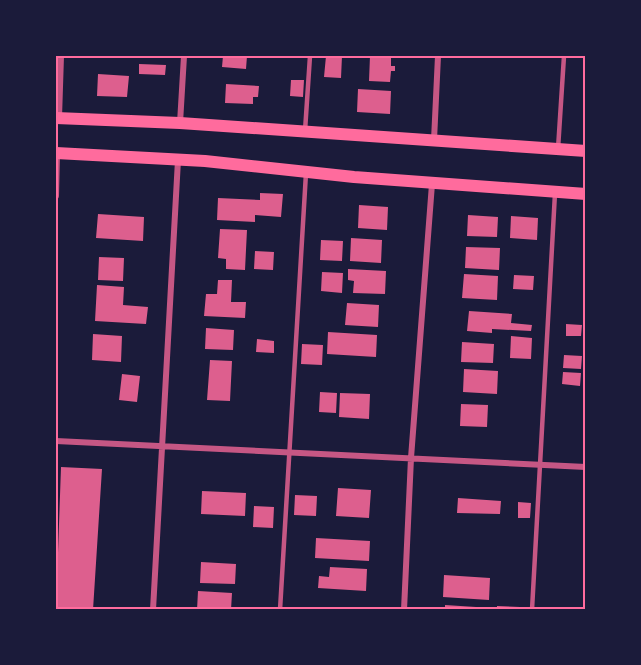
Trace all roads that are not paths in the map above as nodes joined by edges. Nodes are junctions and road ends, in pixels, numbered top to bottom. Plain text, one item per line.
1 (61, 56) edge
2 (184, 56) edge
3 (310, 56) edge
4 (438, 56) edge
5 (564, 56) edge
6 (57, 118) edge
7 (180, 123) junction
8 (305, 131) junction
9 (434, 141) junction
10 (558, 149) junction
11 (585, 151) edge
12 (56, 153) edge
13 (178, 160) junction
14 (306, 173) junction
15 (432, 184) junction
16 (555, 192) junction
17 (585, 194) edge
18 (56, 196) edge
19 (56, 441) edge
20 (162, 446) junction
21 (288, 452) junction
22 (411, 458) junction
23 (538, 465) junction
24 (585, 467) edge
25 (153, 609) edge
26 (280, 609) edge
27 (404, 609) edge
28 (532, 609) edge

1 - 6 street
2 - 7 street
3 - 8 lane
4 - 9 street
5 - 10 lane
6 - 7 main road
7 - 8 main road
8 - 9 main road
9 - 10 main road
10 - 11 main road
12 - 13 main road
12 - 18 street
13 - 14 main road
13 - 20 street
14 - 15 main road
14 - 21 lane
15 - 16 main road
15 - 22 street
16 - 17 main road
16 - 23 lane
19 - 20 street
20 - 21 street
20 - 25 street
21 - 22 street
21 - 26 lane
22 - 23 street
22 - 27 street
23 - 24 street
23 - 28 lane

